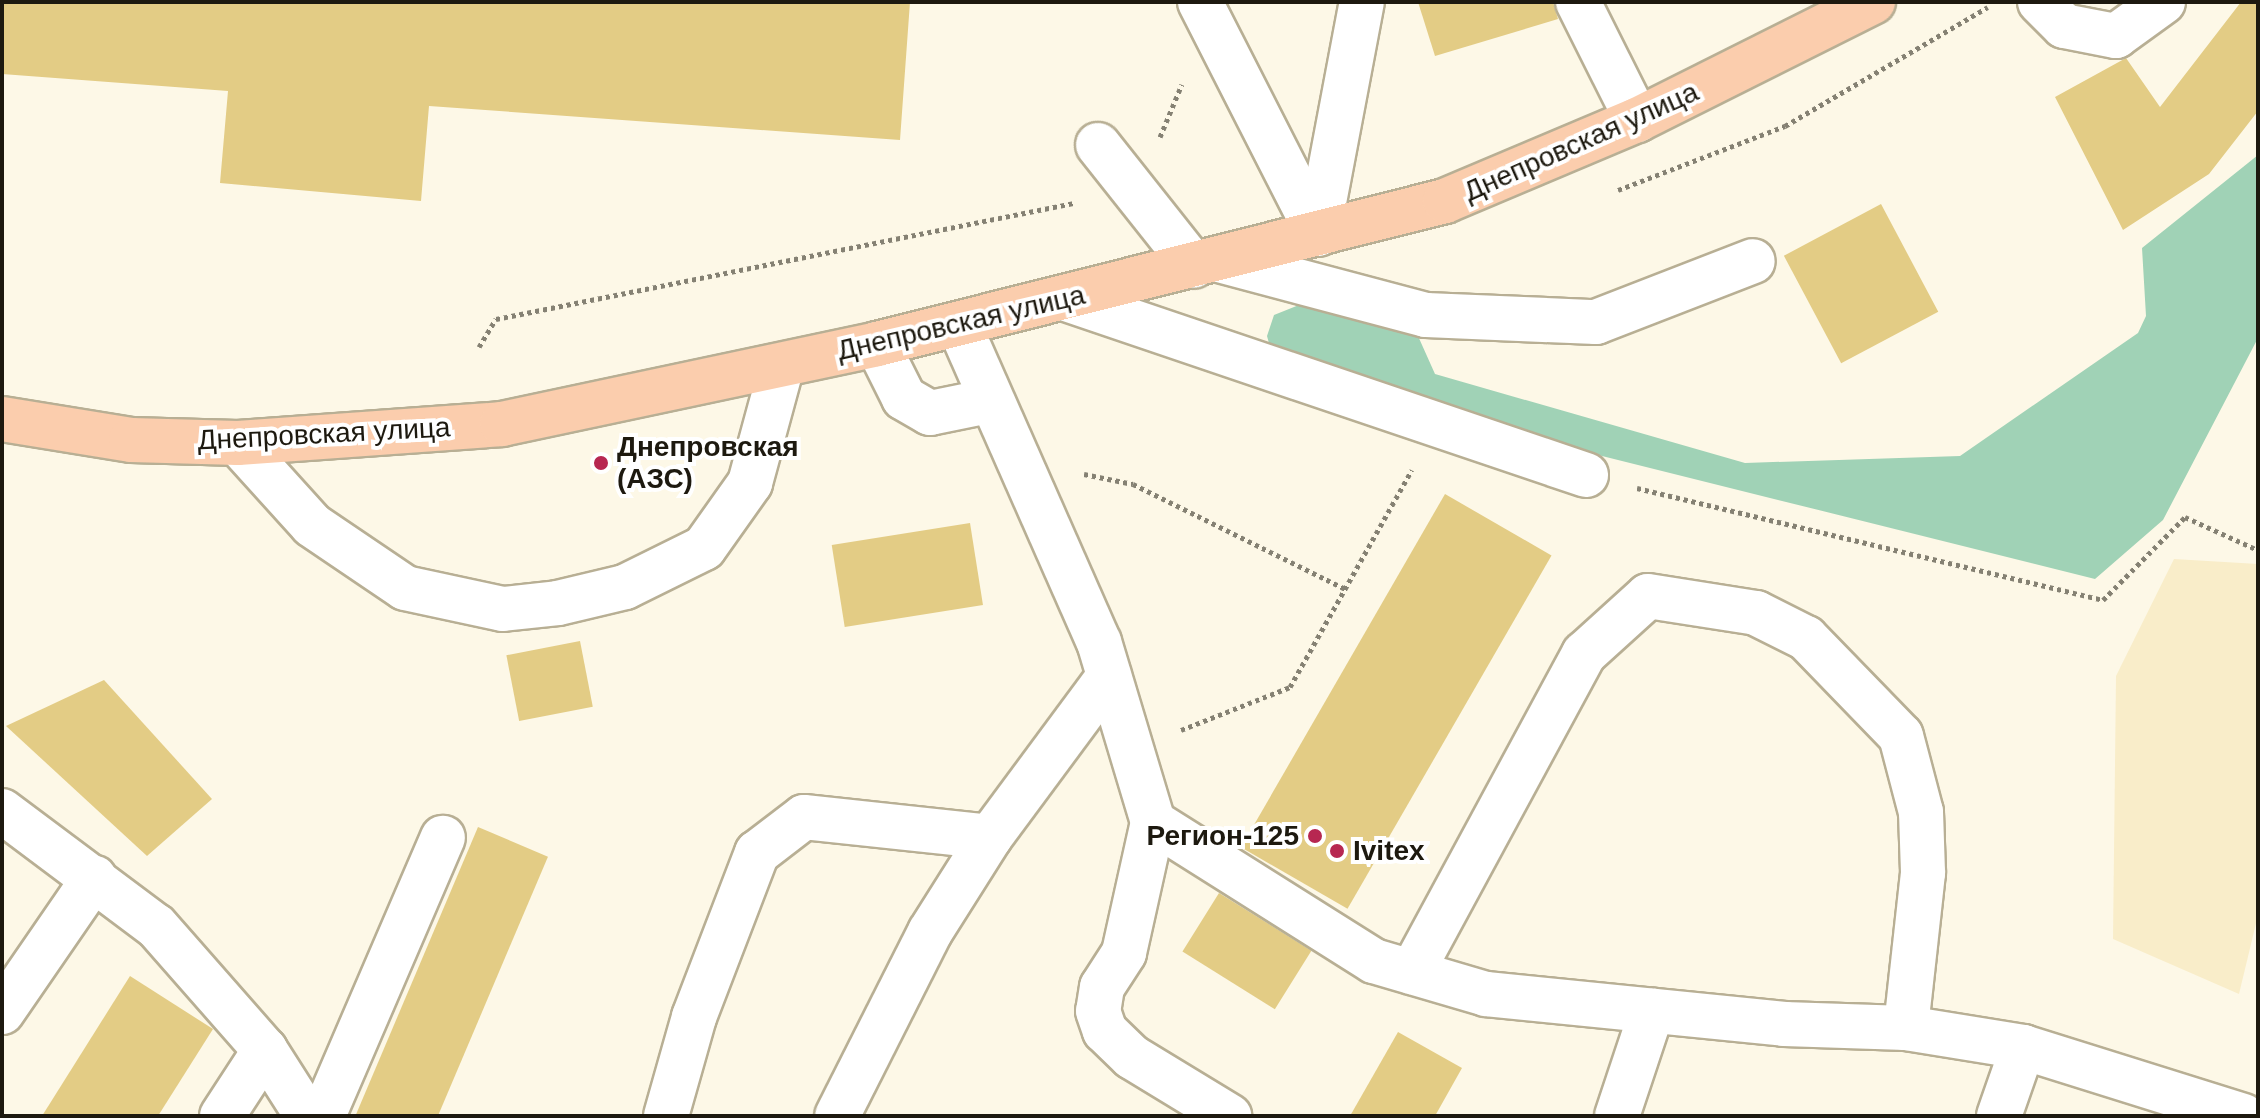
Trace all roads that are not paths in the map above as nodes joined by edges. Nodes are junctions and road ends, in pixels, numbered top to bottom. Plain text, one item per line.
1 (1200, 2) edge
2 (1362, 2) edge
3 (1578, 2) edge
4 (2040, 2) edge
5 (2163, 2) edge
6 (1870, 3) edge
7 (1637, 120) junction
8 (1098, 145) dead end
9 (1318, 234) junction
10 (1753, 261) dead end
11 (1207, 263) junction
12 (1066, 299) junction
13 (959, 325) junction
14 (877, 344) junction
15 (782, 365) junction
16 (989, 401) junction
17 (2, 419) edge
18 (238, 443) junction
19 (1586, 475) road end
20 (1109, 676) junction
21 (2, 811) edge
22 (1153, 822) junction
23 (990, 837) junction
24 (443, 838) dead end
25 (94, 878) junction
26 (1412, 972) junction
27 (1652, 1011) junction
28 (2, 1012) edge
29 (1906, 1028) junction
30 (2023, 1047) junction
31 (265, 1050) junction
32 (222, 1116) edge
33 (307, 1116) edge
34 (323, 1116) edge
35 (666, 1116) edge
36 (837, 1116) edge
37 (1229, 1116) edge
38 (1617, 1116) edge
39 (1999, 1116) edge
40 (2243, 1116) edge

1 - 9 street
2 - 9 street
3 - 7 street
4 - 5 street
6 - 7 main road, Днепровская улица
7 - 9 main road, Днепровская улица
8 - 11 street
9 - 11 main road, Днепровская улица
10 - 11 street
11 - 12 main road, Днепровская улица
12 - 13 main road, Днепровская улица
12 - 19 street
13 - 14 main road, Днепровская улица
13 - 16 street
14 - 15 main road, Днепровская улица
14 - 16 street
15 - 18 main road, Днепровская улица
15 - 18 street
16 - 20 street
17 - 18 main road, Днепровская улица
20 - 22 street
20 - 23 street
21 - 25 street
22 - 26 street
22 - 37 street
23 - 35 street
23 - 36 street
24 - 34 street
25 - 28 street
25 - 31 street
26 - 27 street
26 - 29 street
27 - 29 street
27 - 38 street
29 - 30 street
30 - 39 street
30 - 40 street
31 - 32 street
31 - 33 street

